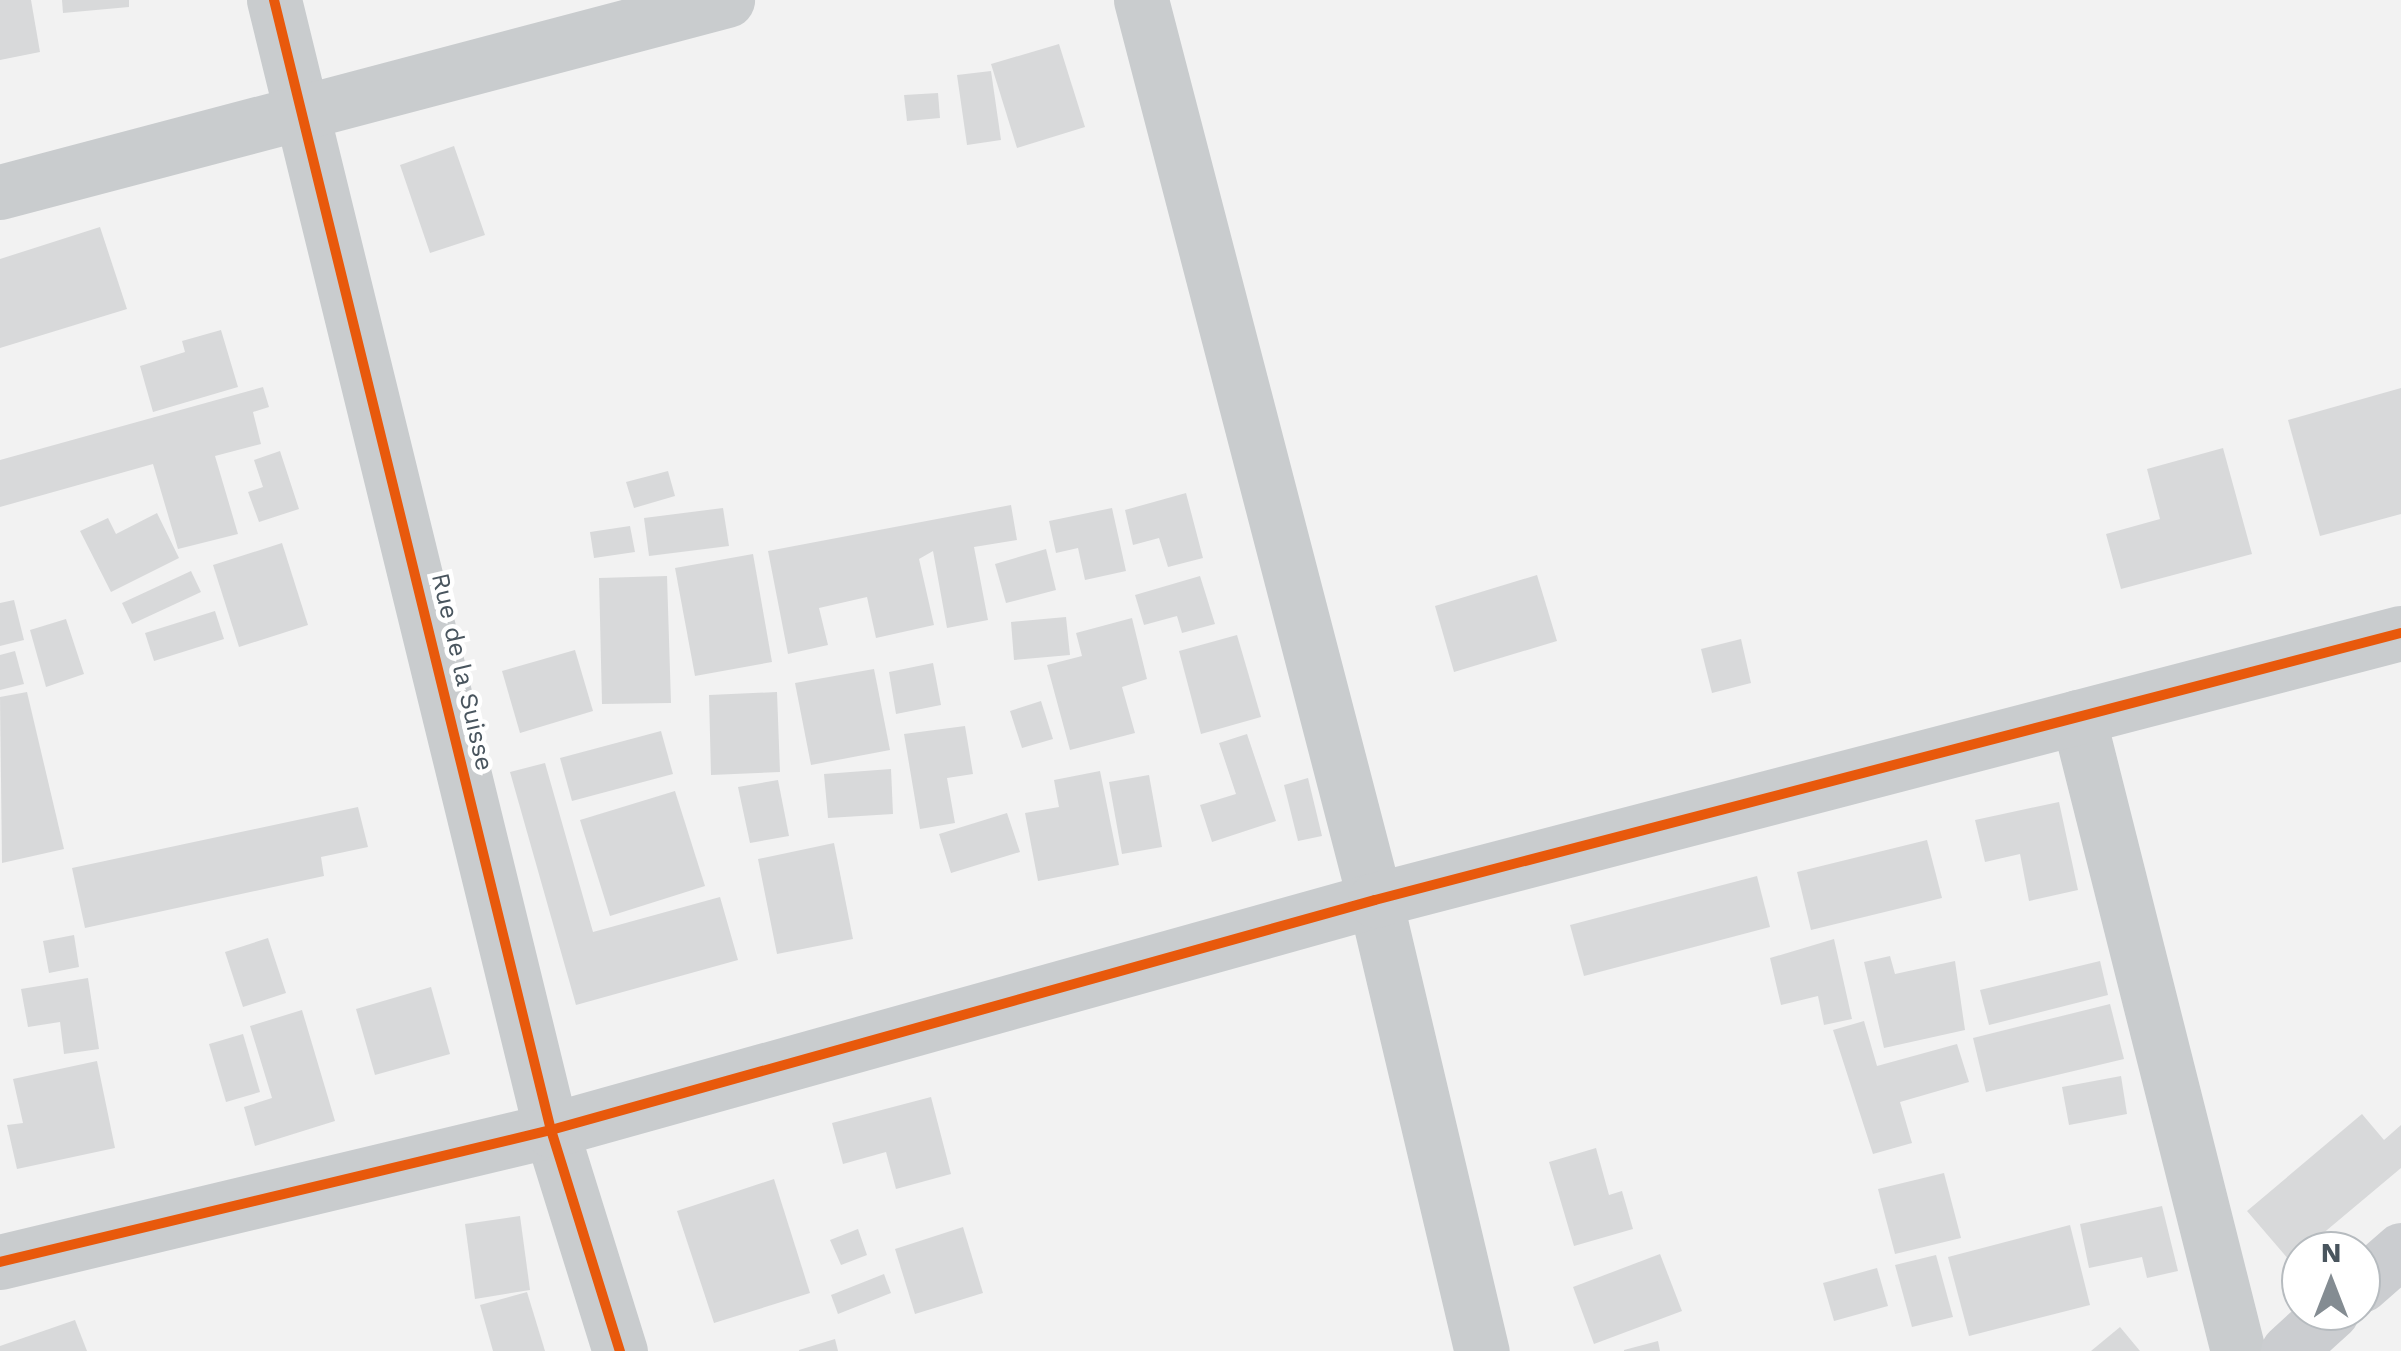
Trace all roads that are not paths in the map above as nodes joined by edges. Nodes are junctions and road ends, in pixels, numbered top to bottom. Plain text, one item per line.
1 (274, 0) edge
2 (727, 0) edge
3 (1140, 0) edge
4 (306, 111) junction
5 (0, 192) edge
6 (2401, 633) edge
7 (2078, 717) junction
8 (1375, 900) junction
9 (551, 1130) junction
10 (2401, 1250) edge
11 (0, 1262) edge
12 (2381, 1268) edge
13 (2310, 1331) edge
14 (620, 1351) edge
15 (1482, 1351) edge
16 (2238, 1351) edge
17 (2288, 1351) edge

1 - 4 street, Rue de la Suisse
2 - 4 street
3 - 8 street
4 - 5 street
4 - 9 street, Rue de la Suisse
6 - 7 street
7 - 8 street
7 - 16 street
8 - 9 street
8 - 15 street
9 - 11 street
9 - 14 street, Rue de la Suisse
10 - 12 main road
13 - 17 main road

